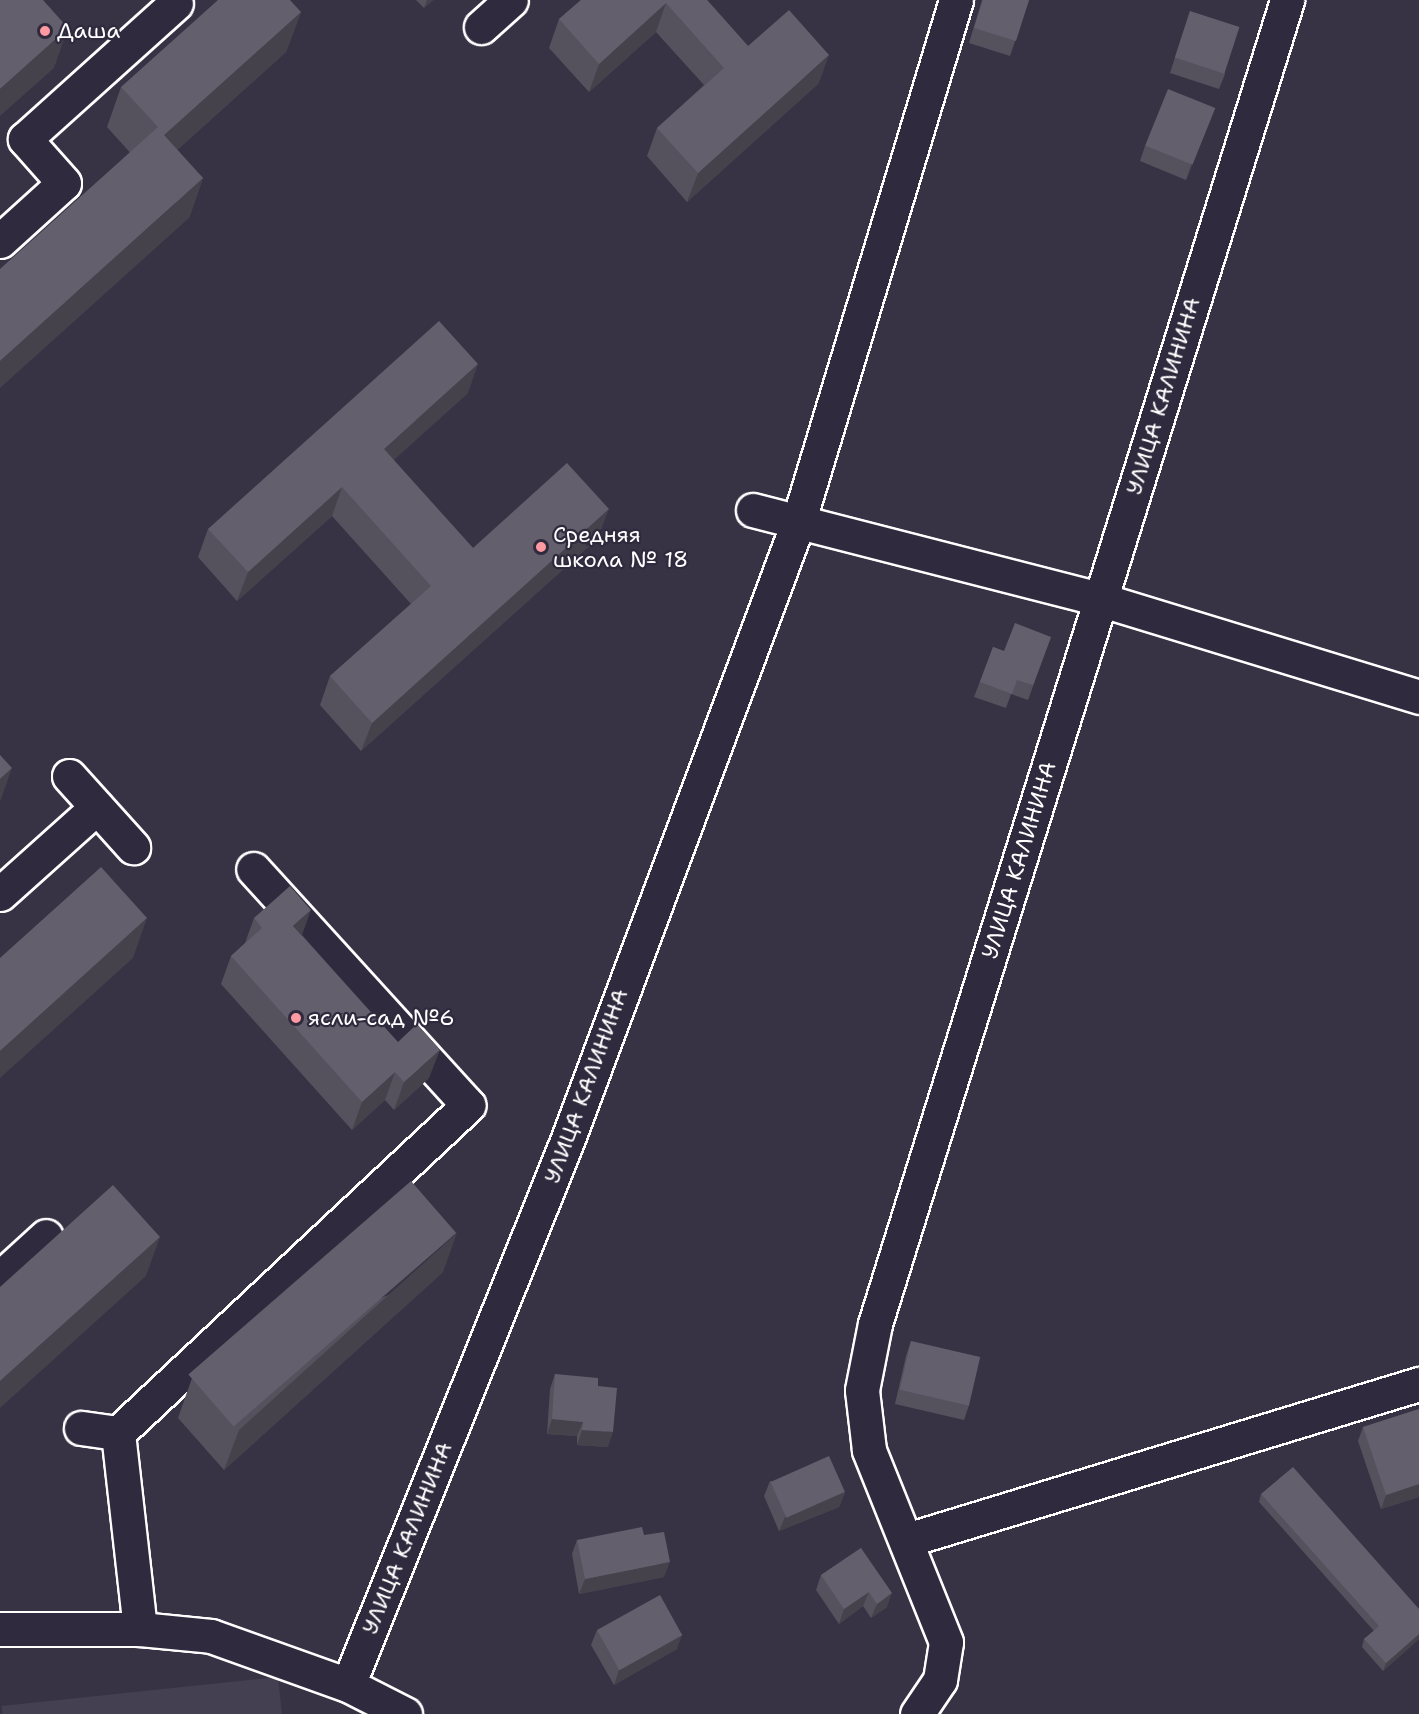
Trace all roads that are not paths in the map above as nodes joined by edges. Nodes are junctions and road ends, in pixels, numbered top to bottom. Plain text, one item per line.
1 (511, 0) edge
2 (956, 0) edge
3 (1287, 0) edge
4 (177, 3) dead end
5 (481, 27) dead end
6 (0, 241) edge
7 (753, 510) dead end
8 (798, 523) junction
9 (1100, 599) junction
10 (1419, 697) edge
11 (69, 776) dead end
12 (97, 807) junction
13 (133, 847) dead end
14 (253, 869) dead end
15 (0, 894) edge
16 (46, 1236) dead end
17 (0, 1278) edge
18 (1419, 1384) edge
19 (81, 1428) dead end
20 (118, 1433) junction
21 (907, 1540) junction
22 (0, 1629) edge
23 (140, 1629) junction
24 (348, 1685) junction
25 (405, 1714) edge
26 (917, 1714) edge

1 - 5 street
2 - 8 street, УЛИЦА КАЛИНИНА
3 - 9 street, УЛИЦА КАЛИНИНА
4 - 6 street
7 - 8 street
8 - 9 street
8 - 24 street, УЛИЦА КАЛИНИНА
9 - 10 street
9 - 21 street, УЛИЦА КАЛИНИНА
11 - 12 street
12 - 13 street
12 - 15 street
14 - 20 street
16 - 17 street
18 - 21 street
19 - 20 street
20 - 23 street
21 - 26 street, УЛИЦА КАЛИНИНА
22 - 23 street
23 - 24 street
24 - 25 street

